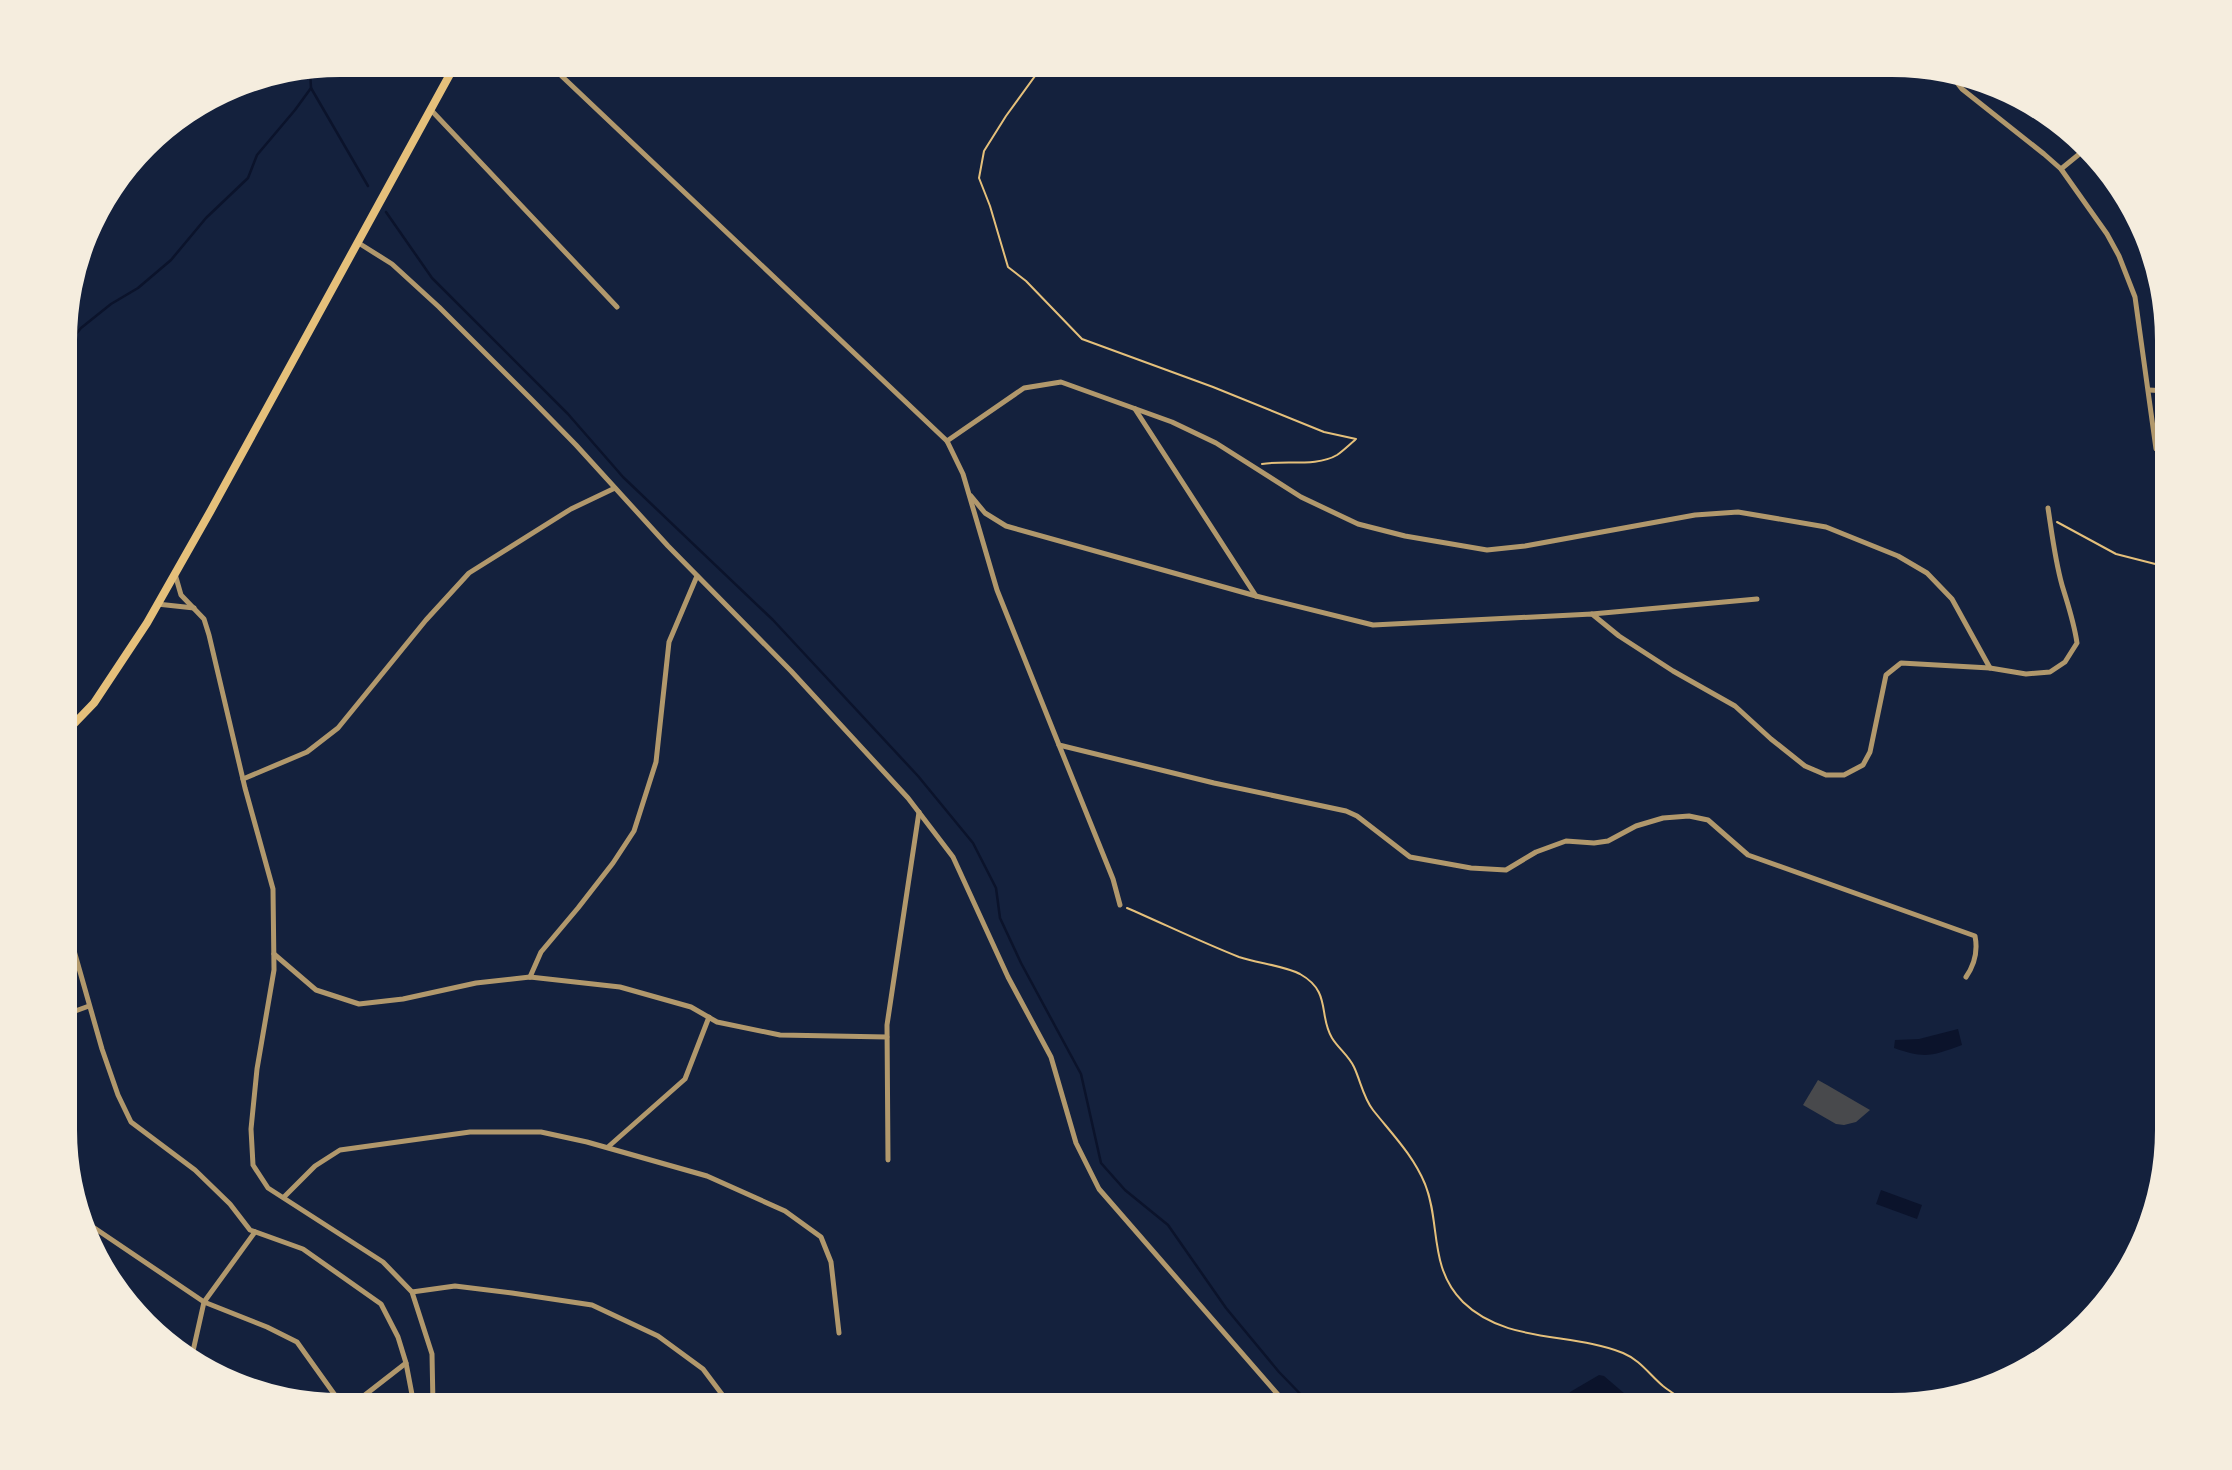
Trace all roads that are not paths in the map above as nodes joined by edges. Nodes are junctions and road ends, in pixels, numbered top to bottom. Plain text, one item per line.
1 (449, 77) edge
2 (563, 77) edge
3 (1960, 86) edge
4 (431, 110) junction
5 (2079, 155) edge
6 (2061, 169) junction
7 (357, 242) junction
8 (617, 307) dead end
9 (2149, 390) junction
10 (2155, 390) edge
11 (1135, 409) junction
12 (947, 441) junction
13 (2155, 441) edge
14 (615, 488) junction
15 (969, 493) junction
16 (2048, 508) dead end
17 (175, 574) junction
18 (697, 576) junction
19 (1256, 596) junction
20 (1757, 599) dead end
21 (157, 604) junction
22 (194, 608) junction
23 (1592, 614) junction
24 (1990, 668) junction
25 (77, 722) edge
26 (1059, 745) junction
27 (243, 779) junction
28 (919, 812) junction
29 (1120, 905) road end
30 (274, 954) junction
31 (77, 962) edge
32 (530, 977) junction
33 (1966, 977) dead end
34 (89, 1006) junction
35 (77, 1010) edge
36 (709, 1017) junction
37 (887, 1038) junction
38 (608, 1147) junction
39 (888, 1160) dead end
40 (284, 1197) junction
41 (97, 1230) edge
42 (255, 1232) junction
43 (412, 1292) junction
44 (204, 1302) junction
45 (839, 1333) dead end
46 (194, 1349) edge
47 (406, 1363) junction
48 (333, 1393) edge
49 (367, 1393) edge
50 (412, 1393) edge
51 (433, 1393) edge
52 (721, 1393) edge
53 (1277, 1393) edge

1 - 4 main road
2 - 12 street
3 - 6 street
4 - 7 main road
4 - 8 street
5 - 6 street
6 - 9 street
7 - 14 street
7 - 17 main road
9 - 10 street
9 - 13 street
11 - 12 street
11 - 19 street
11 - 24 street
12 - 15 street
14 - 18 street
14 - 27 street
15 - 19 street
15 - 26 street
16 - 24 street
17 - 21 main road
17 - 22 street
18 - 28 street
18 - 32 street
19 - 23 street
20 - 23 street
21 - 22 street
21 - 25 main road
22 - 27 street
23 - 24 street
26 - 29 street
26 - 33 street
27 - 30 street
28 - 37 street
28 - 53 street
30 - 32 street
30 - 40 street
31 - 34 street
32 - 36 street
34 - 35 street
34 - 42 street
36 - 37 street
36 - 38 street
37 - 39 street
38 - 40 street
38 - 45 street
40 - 43 street
41 - 44 street
42 - 44 street
42 - 47 street
43 - 51 street
43 - 52 street
44 - 46 street
44 - 48 street
47 - 49 street
47 - 50 street

